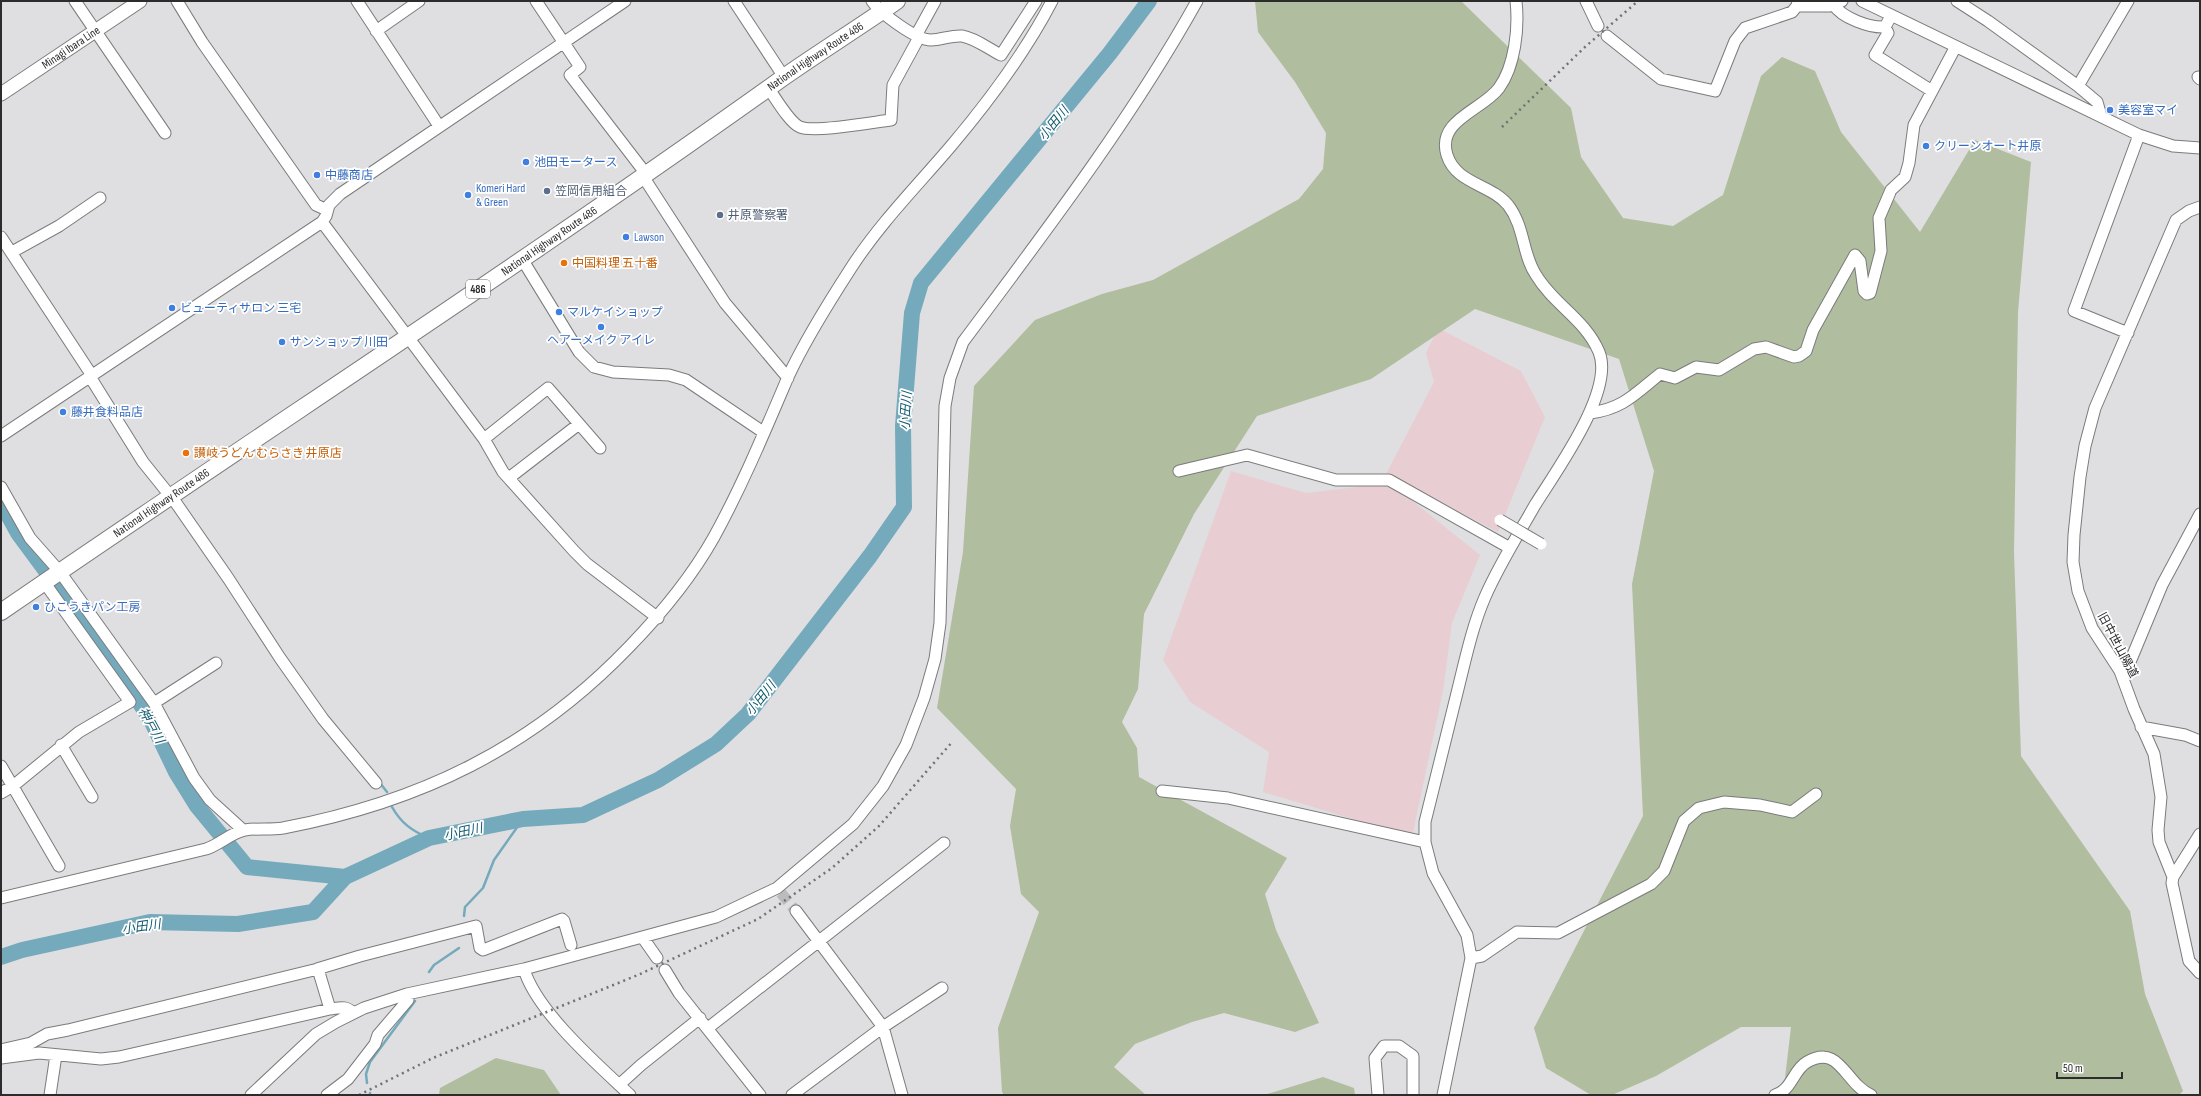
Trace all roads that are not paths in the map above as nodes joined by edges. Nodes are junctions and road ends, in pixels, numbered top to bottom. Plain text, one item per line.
1 (75, 1) edge
2 (140, 1) edge
3 (177, 1) edge
4 (357, 1) edge
5 (419, 1) edge
6 (536, 1) edge
7 (625, 1) edge
8 (734, 1) edge
9 (898, 1) edge
10 (935, 1) edge
11 (1036, 1) edge
12 (1052, 1) edge
13 (1196, 1) edge
14 (1516, 1) edge
15 (1586, 1) edge
16 (1862, 1) edge
17 (1957, 1) edge
18 (2128, 1) edge
19 (1798, 3) edge
20 (1838, 3) edge
21 (878, 6) edge
22 (1891, 16) junction
23 (1598, 26) dead end
24 (1885, 27) junction
25 (94, 31) junction
26 (376, 31) junction
27 (917, 36) junction
28 (1607, 36) dead end
29 (563, 43) junction
30 (1026, 45) junction
31 (1955, 48) junction
32 (1002, 56) junction
33 (784, 77) junction
34 (999, 84) junction
35 (2078, 86) junction
36 (769, 89) junction
37 (1932, 91) junction
38 (1, 94) edge
39 (2101, 116) junction
40 (439, 126) junction
41 (165, 133) dead end
42 (2139, 135) junction
43 (2200, 148) edge
44 (645, 176) junction
45 (100, 198) dead end
46 (2200, 207) edge
47 (327, 210) junction
48 (322, 222) junction
49 (1, 237) edge
50 (12, 252) junction
51 (522, 259) junction
52 (2128, 333) junction
53 (409, 337) junction
54 (91, 376) junction
55 (788, 378) junction
56 (1590, 412) junction
57 (579, 424) junction
58 (763, 432) junction
59 (1, 436) edge
60 (484, 438) junction
61 (600, 448) dead end
62 (1179, 471) dead end
63 (509, 478) junction
64 (1, 487) edge
65 (170, 497) junction
66 (2200, 514) edge
67 (1500, 520) dead end
68 (1541, 544) dead end
69 (1510, 548) junction
70 (52, 578) junction
71 (1, 612) edge
72 (658, 618) junction
73 (216, 663) dead end
74 (2120, 671) junction
75 (154, 703) junction
76 (2141, 727) junction
77 (2200, 741) edge
78 (61, 745) junction
79 (1, 766) edge
80 (376, 783) dead end
81 (13, 786) junction
82 (1162, 792) dead end
83 (1, 793) edge
84 (1816, 794) dead end
85 (92, 797) dead end
86 (240, 831) junction
87 (2200, 834) edge
88 (1425, 842) junction
89 (944, 843) dead end
90 (59, 866) dead end
91 (2173, 877) junction
92 (1, 898) edge
93 (796, 911) tunnel mouth
94 (644, 938) junction
95 (820, 942) junction
96 (571, 945) dead end
97 (657, 958) dead end
98 (1471, 958) junction
99 (317, 969) junction
100 (524, 969) junction
101 (665, 970) dead end
102 (2200, 973) edge
103 (942, 988) dead end
104 (407, 994) junction
105 (330, 1010) junction
106 (353, 1013) junction
107 (700, 1018) junction
108 (882, 1027) junction
109 (708, 1028) junction
110 (1, 1050) edge
111 (56, 1055) junction
112 (1, 1058) edge
113 (619, 1085) junction
114 (50, 1095) edge
115 (251, 1095) edge
116 (327, 1095) edge
117 (630, 1095) edge
118 (760, 1095) edge
119 (792, 1095) edge
120 (902, 1095) edge
121 (1378, 1095) edge
122 (1413, 1095) edge
123 (1443, 1095) edge
124 (1775, 1095) edge
125 (1871, 1095) edge

1 - 25 street
2 - 25 main road, Minagi Ibara Line
3 - 47 street
4 - 26 street
5 - 26 street
6 - 29 street
7 - 29 street
8 - 33 street
9 - 21 highway, National Highway Route 486 / 486
10 - 27 street
11 - 32 street
12 - 30 street
13 - 94 street
14 - 56 street
15 - 23 street
16 - 22 street
17 - 35 street
18 - 35 street
19 - 20 street
19 - 28 street
20 - 24 street
21 - 27 street
21 - 33 highway, National Highway Route 486 / 486
22 - 24 street
22 - 31 street
24 - 37 street
25 - 38 main road, Minagi Ibara Line
25 - 41 street
26 - 40 street
27 - 32 street
27 - 36 street
29 - 40 street
29 - 44 street
30 - 32 street
30 - 34 street
31 - 37 street
31 - 39 street
32 - 34 street
33 - 36 highway, National Highway Route 486 / 486
34 - 55 street
35 - 39 street
36 - 44 highway, National Highway Route 486 / 486
37 - 56 street
39 - 42 street
40 - 47 street
42 - 43 street
42 - 52 street
44 - 51 highway, National Highway Route 486 / 486
44 - 55 street
45 - 50 street
46 - 52 street, 旧中世山陽道
47 - 48 street
48 - 53 street
48 - 54 street
49 - 50 street
50 - 54 street
51 - 53 highway, National Highway Route 486 / 486
51 - 58 street
52 - 74 street, 旧中世山陽道
53 - 60 street
53 - 65 highway, National Highway Route 486 / 486
54 - 59 street
54 - 65 street
55 - 58 street
56 - 69 street
57 - 60 street
57 - 61 street
57 - 63 street
58 - 72 street
60 - 63 street
62 - 69 street
63 - 72 street
64 - 70 street
65 - 70 highway, National Highway Route 486 / 486
65 - 80 street
66 - 74 street
67 - 68 street, bridge
69 - 88 street
70 - 71 highway, National Highway Route 486 / 486
70 - 75 street
70 - 78 street
72 - 86 street
73 - 75 street
74 - 76 street, 旧中世山陽道
75 - 86 street
76 - 77 street
76 - 91 street, 旧中世山陽道
78 - 81 street
78 - 85 street
79 - 81 street
81 - 83 street
81 - 90 street
82 - 88 street
84 - 98 street
86 - 92 street
87 - 91 street
88 - 98 street
89 - 95 street
91 - 102 street, 旧中世山陽道
93 - 95 street
94 - 97 street
94 - 100 street
95 - 108 street
95 - 109 street
96 - 99 street
98 - 123 street
99 - 105 street
99 - 110 street
100 - 104 street
100 - 113 street
101 - 107 street
103 - 108 street
104 - 106 street
104 - 116 street
105 - 106 street
105 - 111 street
106 - 115 street
107 - 109 street
107 - 113 street
108 - 119 street
108 - 120 street
109 - 118 street
111 - 112 street
111 - 114 street
113 - 117 street
121 - 122 street
124 - 125 street

